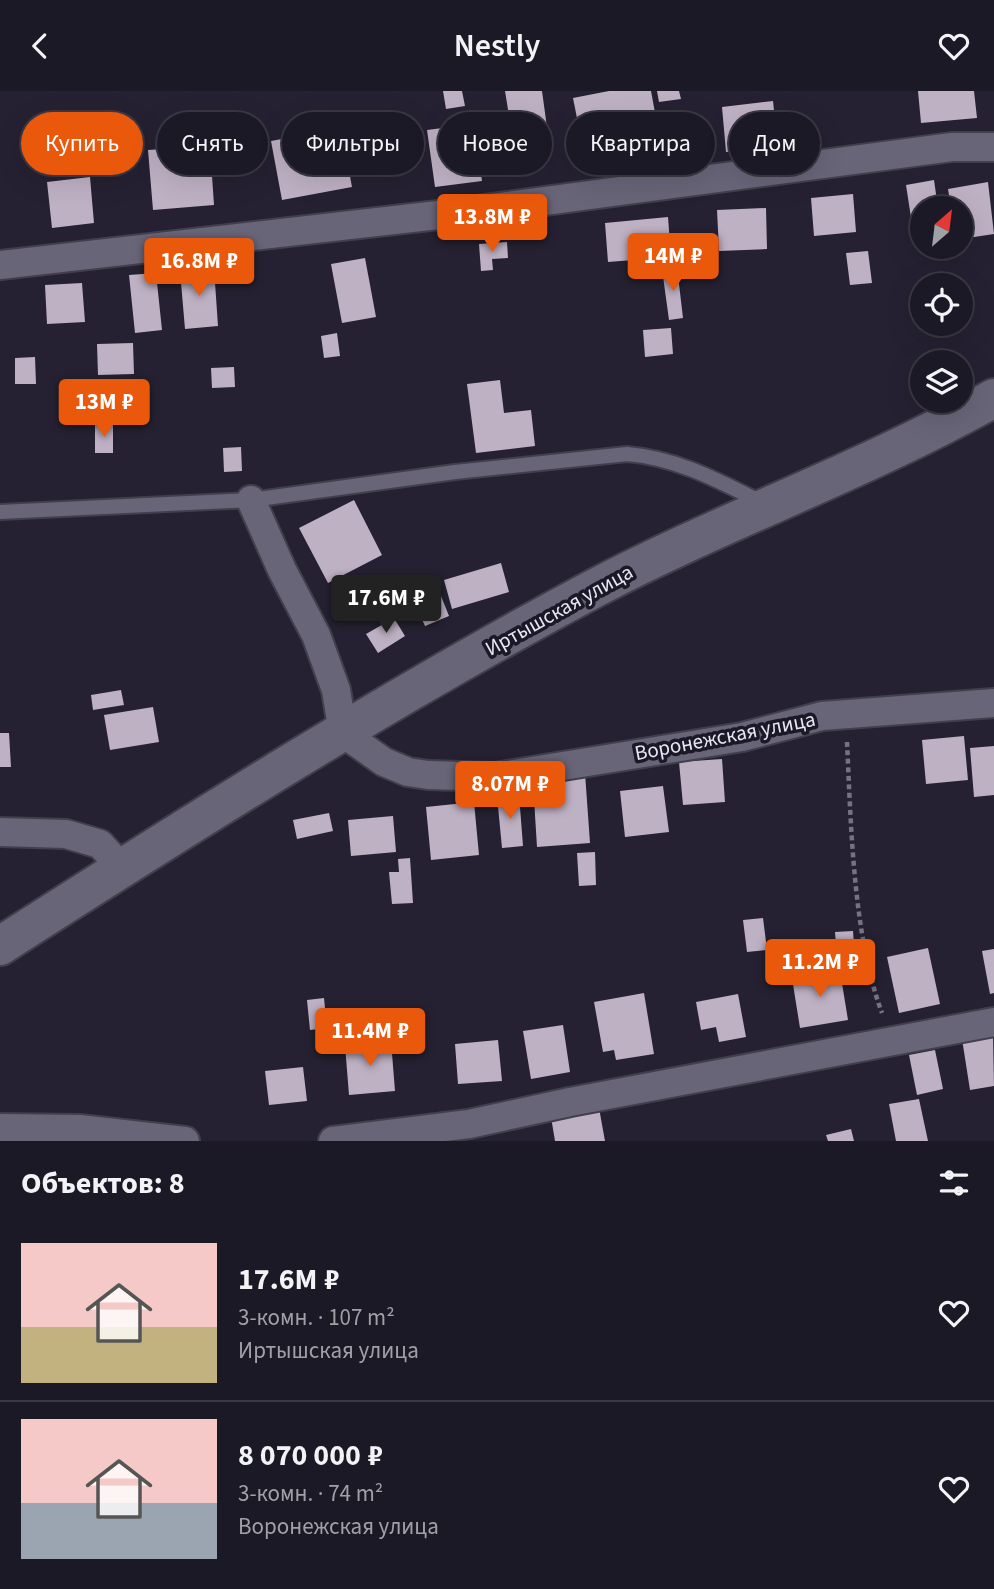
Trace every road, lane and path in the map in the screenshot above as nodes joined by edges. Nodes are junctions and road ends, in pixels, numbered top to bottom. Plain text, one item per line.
1 (994, 147) edge
2 (0, 264) edge
3 (994, 398) edge
4 (251, 500) junction
5 (769, 506) junction
6 (0, 512) edge
7 (994, 703) edge
8 (845, 716) junction
9 (343, 733) junction
10 (0, 832) edge
11 (122, 868) junction
12 (0, 946) edge
13 (994, 1022) edge
14 (892, 1040) junction
15 (0, 1128) edge
16 (185, 1141) edge
17 (332, 1141) edge

1 - 2 street
3 - 5 main road, Иртышская улица
4 - 5 lane
4 - 6 lane
4 - 9 street
5 - 9 main road, Иртышская улица
7 - 8 street, Воронежская улица
8 - 9 street, Воронежская улица
8 - 14 path
9 - 11 main road, Иртышская улица
10 - 11 street
11 - 12 main road, Иртышская улица
13 - 14 street
14 - 17 street
15 - 16 street

